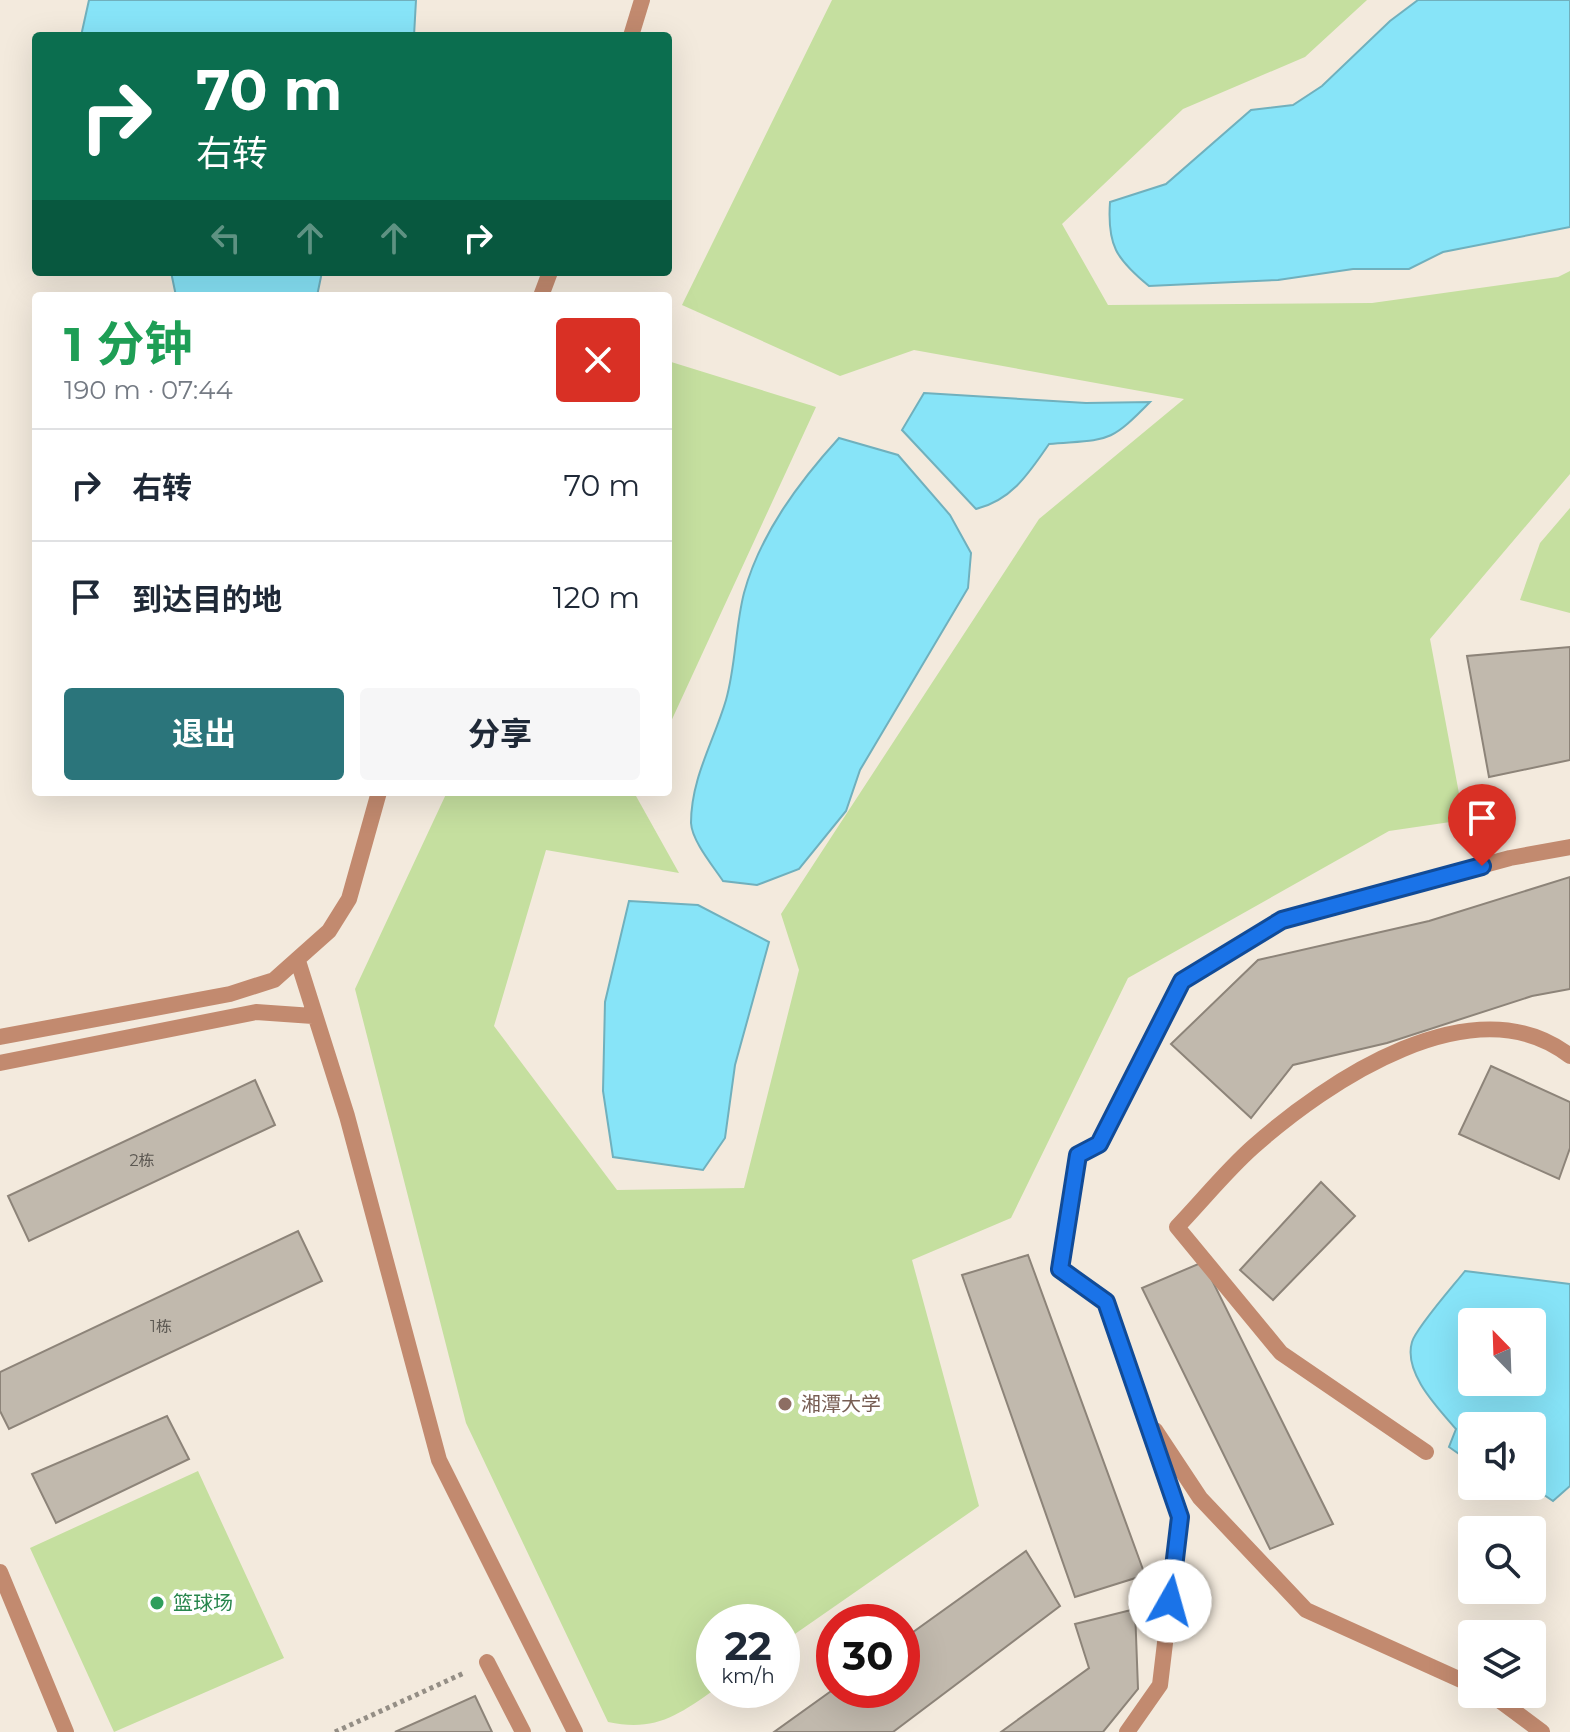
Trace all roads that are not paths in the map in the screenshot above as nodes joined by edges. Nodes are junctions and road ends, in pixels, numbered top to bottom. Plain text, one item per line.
1 (642, 0) edge
2 (632, 32) edge
3 (378, 796) edge
4 (1570, 847) edge
5 (298, 961) junction
6 (313, 1016) junction
7 (0, 1037) edge
8 (1570, 1056) edge
9 (0, 1063) edge
10 (1140, 1408) junction
11 (1426, 1452) dead end
12 (0, 1572) edge
13 (487, 1662) road end
14 (1458, 1679) edge
15 (1510, 1708) edge
16 (66, 1732) edge
17 (523, 1732) edge
18 (575, 1732) edge
19 (1127, 1732) edge
20 (1542, 1732) edge

1 - 2 street
3 - 5 street
4 - 10 street
5 - 6 street
5 - 7 street
6 - 9 street
6 - 18 street
8 - 11 street
10 - 14 street
10 - 19 street
12 - 16 street
13 - 17 street
15 - 20 street

